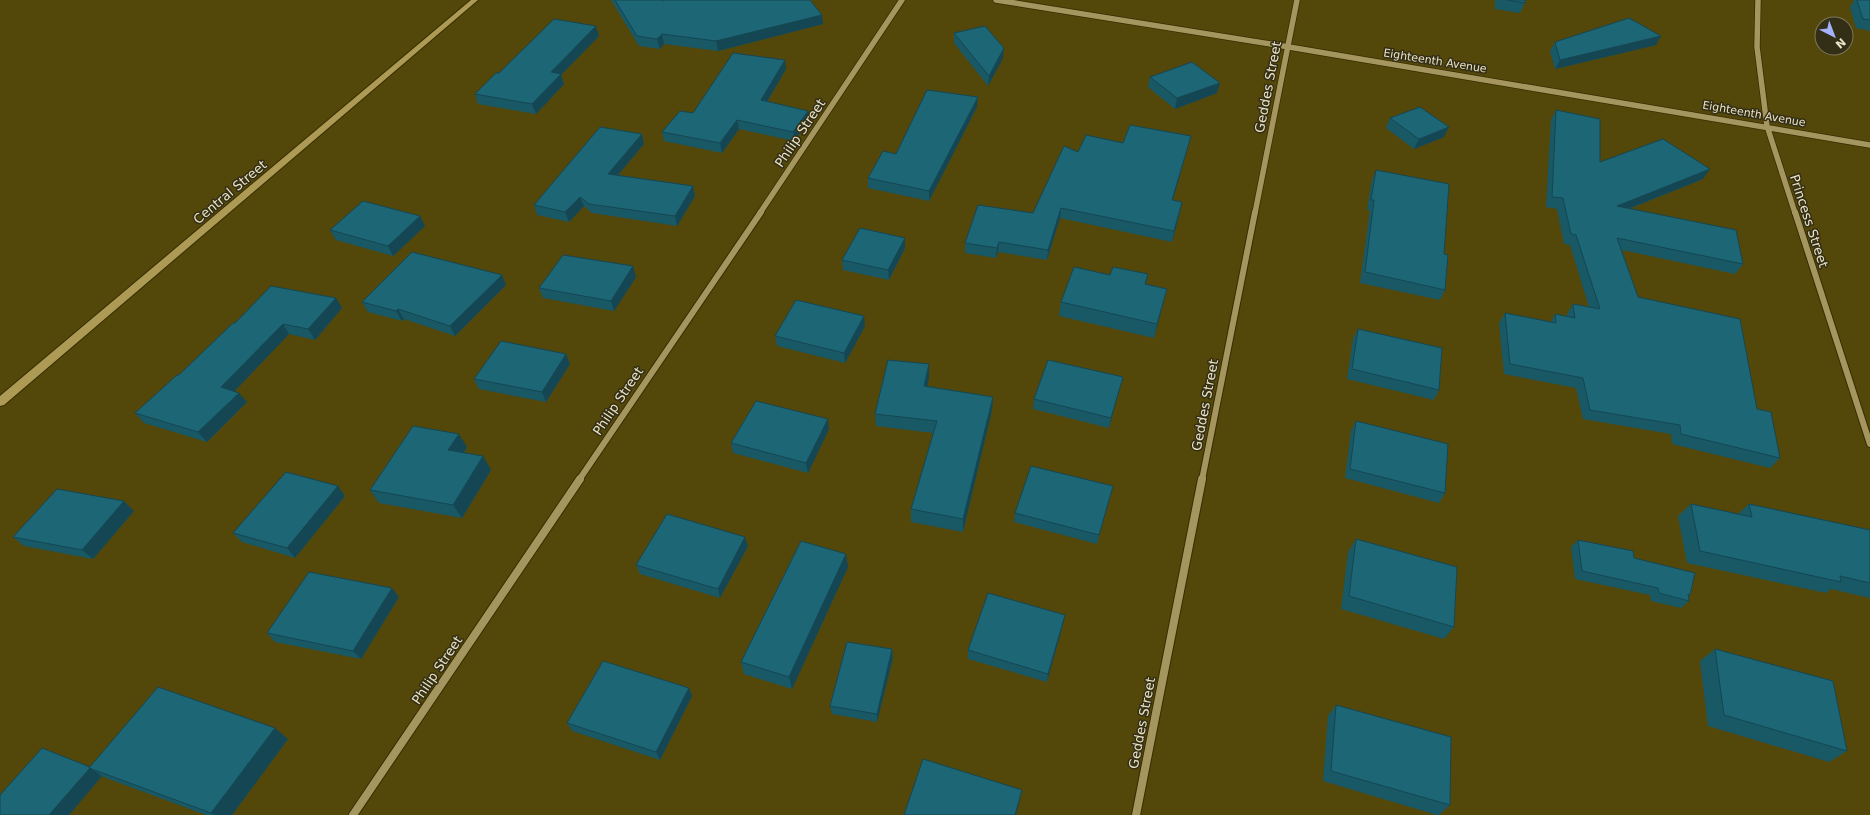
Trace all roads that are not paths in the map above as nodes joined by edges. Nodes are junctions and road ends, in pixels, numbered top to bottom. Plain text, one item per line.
1 (475, 0) edge
2 (902, 0) edge
3 (996, 0) edge
4 (1297, 0) edge
5 (1758, 0) edge
6 (1289, 47) junction
7 (1767, 126) junction
8 (1870, 145) edge
9 (0, 402) edge
10 (1870, 444) edge
11 (353, 815) edge
12 (1136, 815) edge

1 - 9 main road, Central Street
2 - 11 street, Philip Street
3 - 6 street, Eighteenth Avenue
4 - 6 street, Geddes Street
5 - 7 street, Princess Street
6 - 7 street, Eighteenth Avenue
6 - 12 street, Geddes Street
7 - 8 street, Eighteenth Avenue
7 - 10 street, Princess Street

